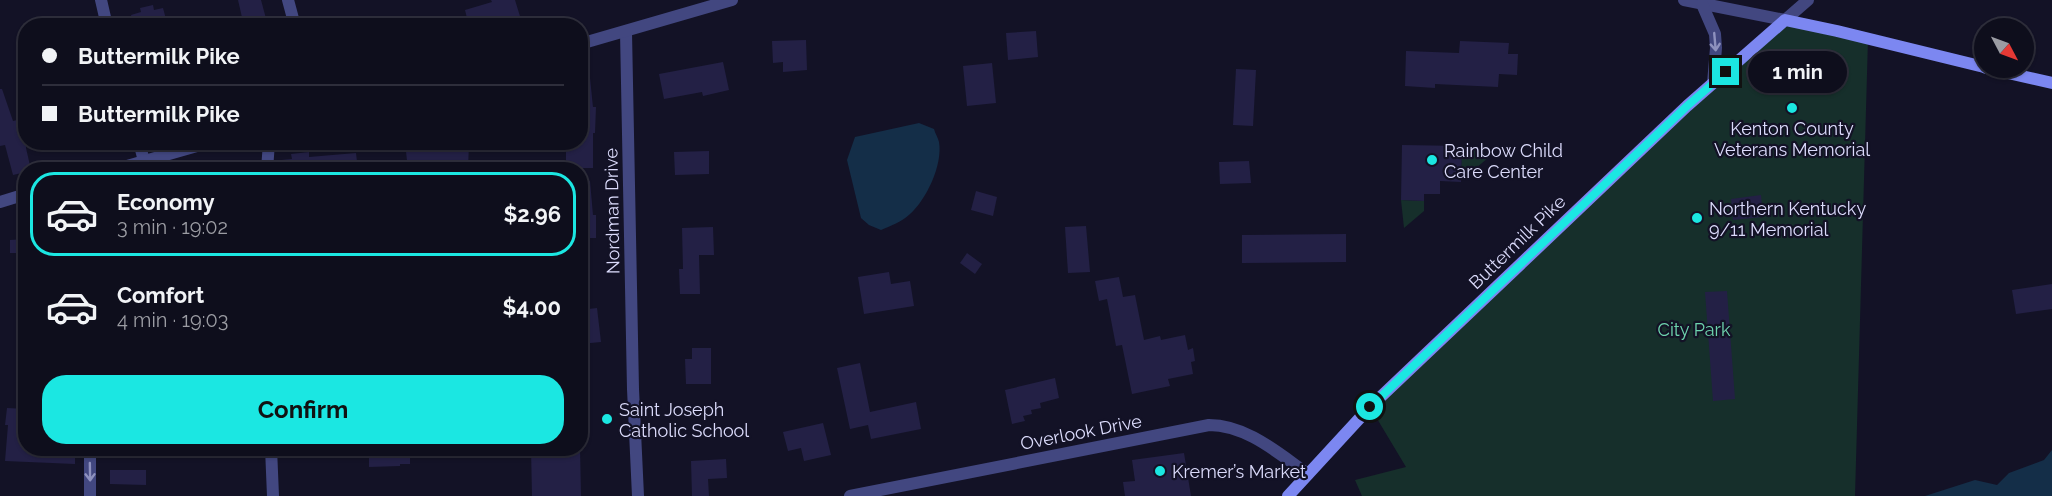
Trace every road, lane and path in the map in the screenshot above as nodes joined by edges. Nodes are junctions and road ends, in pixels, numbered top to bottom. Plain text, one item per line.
1 (101, 0) edge
2 (288, 0) edge
3 (732, 0) edge
4 (1684, 0) edge
5 (1808, 0) edge
6 (1702, 4) junction
7 (105, 18) edge
8 (292, 18) edge
9 (1785, 20) junction
10 (626, 32) junction
11 (588, 42) edge
12 (1974, 64) edge
13 (2031, 78) edge
14 (1713, 83) junction
15 (2052, 83) edge
16 (141, 150) edge
17 (183, 150) edge
18 (144, 161) junction
19 (141, 162) edge
20 (18, 196) edge
21 (0, 202) edge
22 (90, 456) edge
23 (271, 456) edge
24 (1308, 474) junction
25 (90, 496) edge
26 (273, 496) edge
27 (638, 496) edge
28 (850, 496) edge
29 (1288, 496) edge

1 - 7 street
2 - 8 street
3 - 10 street
4 - 6 street
5 - 9 street, Buttermilk Pike
6 - 9 street
6 -> 14 street
9 - 12 main road
9 - 14 main road, Buttermilk Pike
10 - 11 street
10 - 27 street, Nordman Drive
13 - 15 main road
14 - 24 main road, Buttermilk Pike
16 - 18 street
17 - 18 street
18 - 19 street
20 - 21 street
22 -> 25 street
23 - 26 street
24 - 28 street, Overlook Drive
24 - 29 main road, Buttermilk Pike

